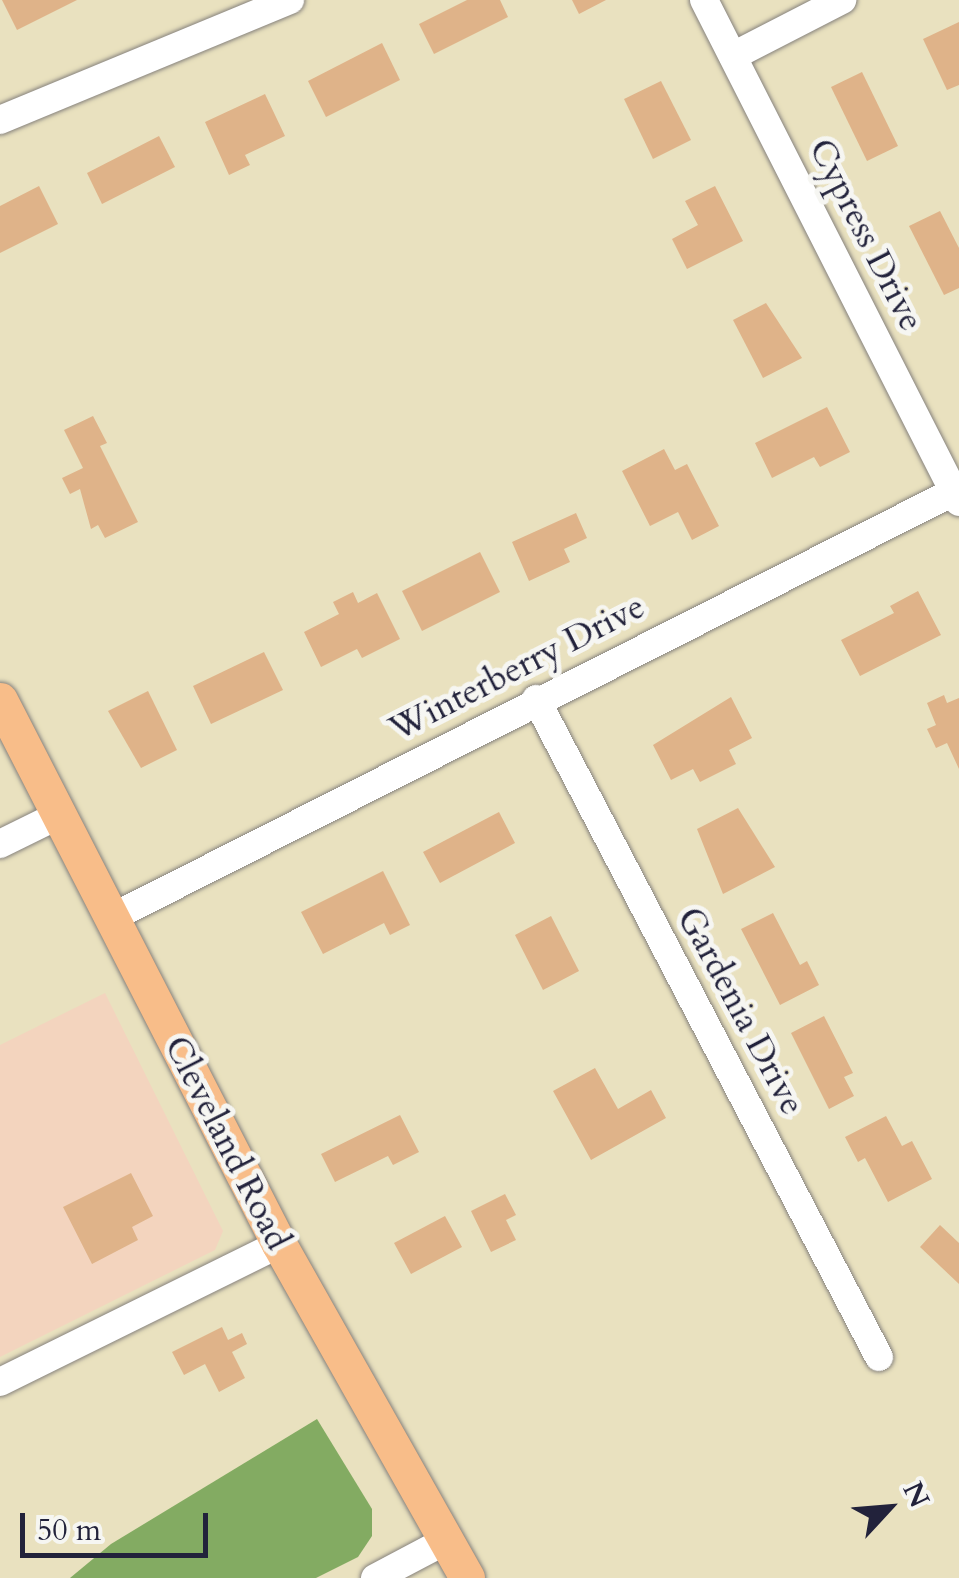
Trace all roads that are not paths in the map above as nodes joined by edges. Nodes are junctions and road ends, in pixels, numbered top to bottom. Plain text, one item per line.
1 (290, 0) edge
2 (704, 0) edge
3 (842, 0) edge
4 (733, 56) junction
5 (0, 120) edge
6 (957, 494) edge
7 (0, 700) edge
8 (536, 700) junction
9 (58, 815) junction
10 (0, 844) edge
11 (111, 918) junction
12 (279, 1244) junction
13 (879, 1357) dead end
14 (0, 1382) edge
15 (445, 1541) junction
16 (374, 1578) edge
17 (466, 1578) edge

1 - 5 street
2 - 4 street, Cypress Drive
3 - 4 street
4 - 6 street, Cypress Drive
6 - 8 street, Winterberry Drive
7 - 9 main road, Cleveland Road
8 - 11 street, Winterberry Drive
8 - 13 street, Gardenia Drive
9 - 10 street
9 - 11 main road, Cleveland Road
11 - 12 main road, Cleveland Road
12 - 14 street
12 - 15 main road, Cleveland Road
15 - 16 street
15 - 17 main road, Cleveland Road

